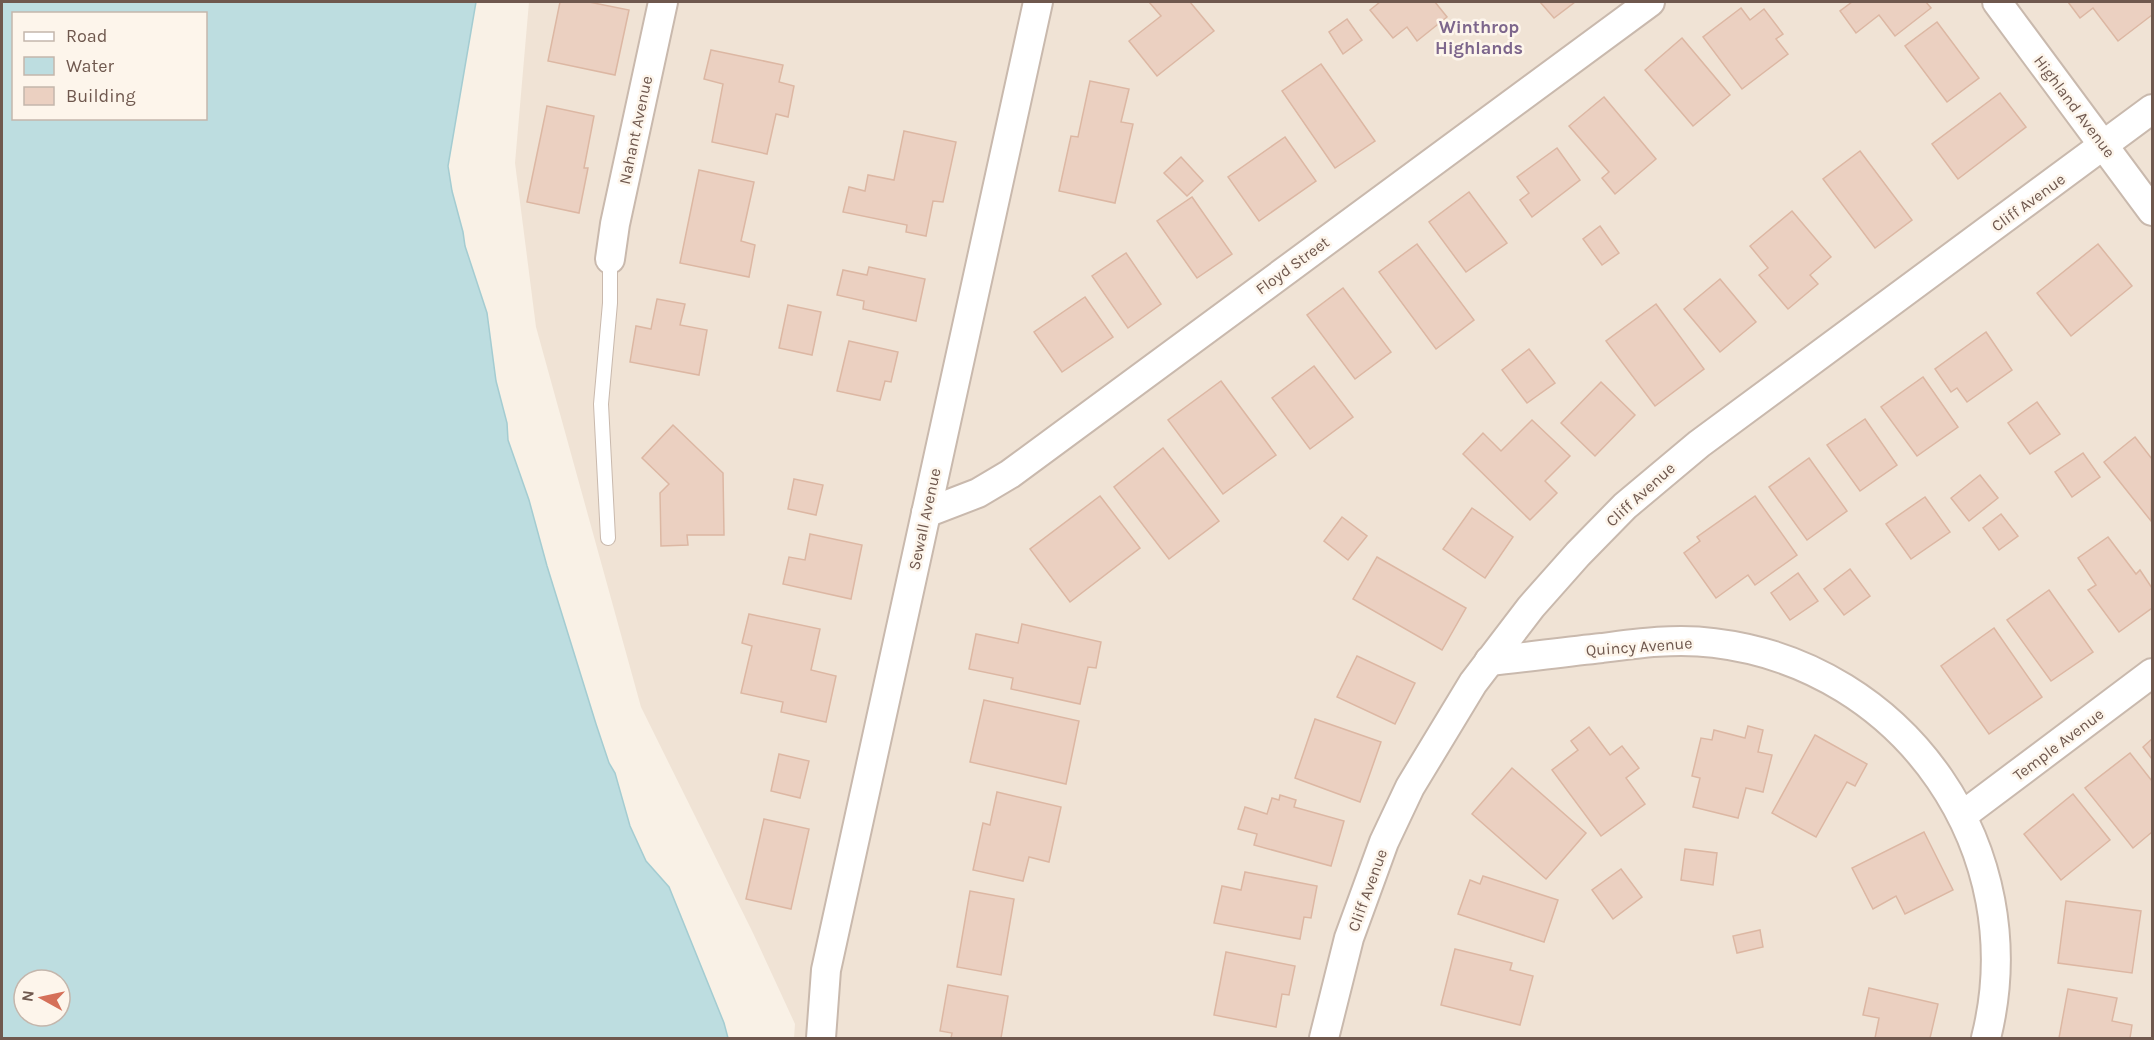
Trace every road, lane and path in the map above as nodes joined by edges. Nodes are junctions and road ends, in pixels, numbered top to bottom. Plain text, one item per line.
1 (663, 2) edge
2 (1038, 2) edge
3 (1650, 2) edge
4 (1997, 2) edge
5 (2152, 109) edge
6 (2104, 146) junction
7 (2152, 211) edge
8 (610, 259) joint
9 (926, 513) junction
10 (608, 538) dead end
11 (1489, 661) junction
12 (2152, 673) edge
13 (1962, 815) junction
14 (821, 1038) edge
15 (1324, 1038) edge
16 (1986, 1038) edge

1 - 8 street, Nahant Avenue
2 - 9 street, Sewall Avenue
3 - 9 street, Floyd Street
4 - 6 street, Highland Avenue
5 - 6 street, Cliff Avenue
6 - 7 street, Highland Avenue
6 - 11 street, Cliff Avenue
8 - 10 lane
9 - 14 street, Sewall Avenue
11 - 13 street, Quincy Avenue
11 - 15 street, Cliff Avenue
12 - 13 street, Temple Avenue
13 - 16 street, Quincy Avenue

